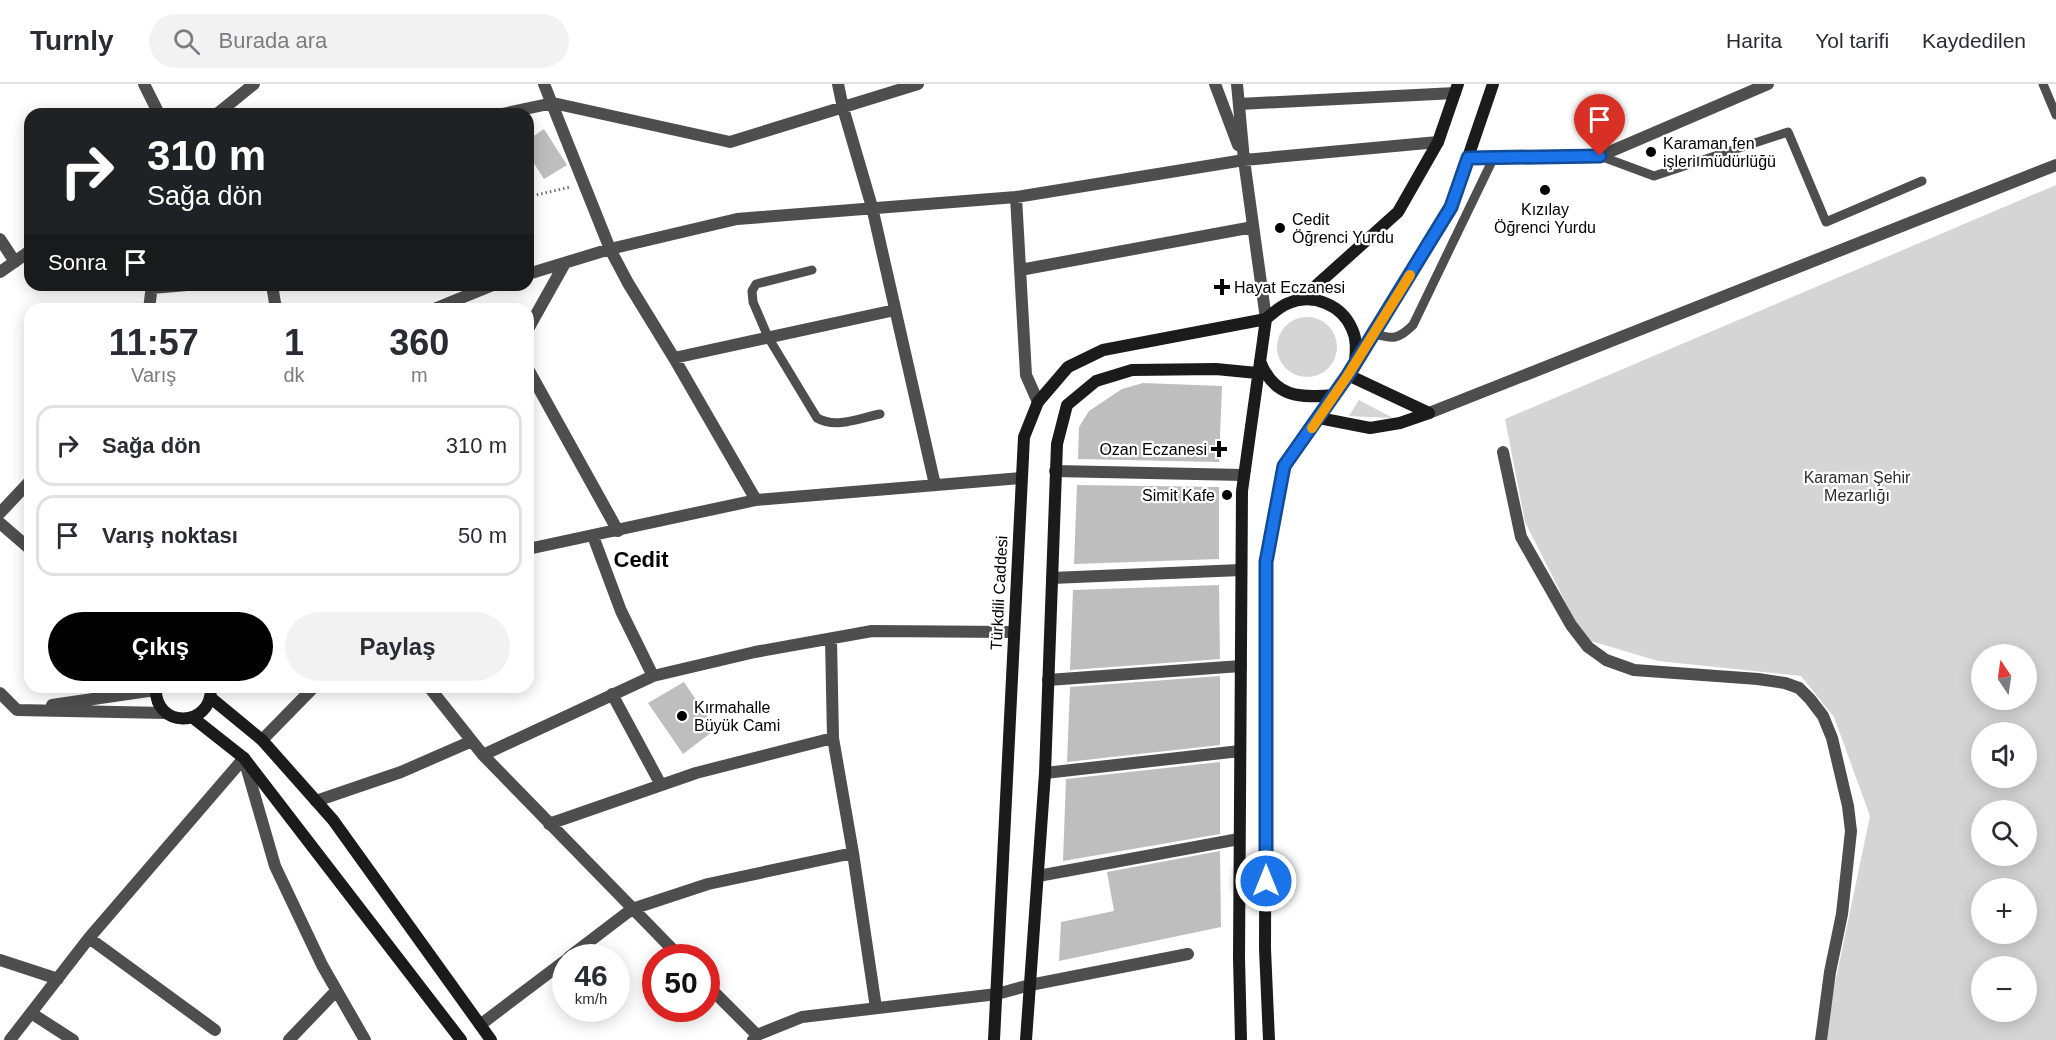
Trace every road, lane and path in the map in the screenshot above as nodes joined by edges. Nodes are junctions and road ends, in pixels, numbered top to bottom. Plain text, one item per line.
1 (144, 84) edge
2 (254, 84) edge
3 (544, 84) edge
4 (838, 84) edge
5 (918, 84) edge
6 (1215, 84) edge
7 (1237, 84) edge
8 (1493, 84) edge
9 (1768, 84) edge
10 (2043, 84) edge
11 (1457, 88) edge
12 (553, 103) junction
13 (1239, 104) junction
14 (156, 108) edge
15 (224, 108) edge
16 (530, 108) edge
17 (843, 108) junction
18 (2056, 115) edge
19 (1438, 142) junction
20 (1600, 156) junction
21 (1468, 158) junction
22 (1494, 158) junction
23 (1244, 160) junction
24 (2056, 165) edge
25 (1922, 181) dead end
26 (584, 183) junction
27 (534, 196) edge
28 (1016, 197) junction
29 (872, 207) junction
30 (1252, 227) junction
31 (0, 239) edge
32 (610, 249) junction
33 (24, 255) edge
34 (15, 261) junction
35 (565, 263) junction
36 (812, 270) dead end
37 (1020, 270) junction
38 (0, 272) edge
39 (534, 272) edge
40 (478, 291) edge
41 (1300, 300) junction
42 (449, 303) edge
43 (895, 310) junction
44 (1266, 319) junction
45 (534, 320) edge
46 (1374, 334) junction
47 (768, 337) junction
48 (674, 358) junction
49 (1259, 360) junction
50 (1351, 370) junction
51 (1257, 373) junction
52 (534, 380) edge
53 (1335, 394) junction
54 (1038, 402) junction
55 (1429, 413) junction
56 (880, 414) dead end
57 (1319, 418) junction
58 (1503, 452) dead end
59 (1055, 471) junction
60 (1243, 475) junction
61 (1021, 478) junction
62 (935, 485) junction
63 (24, 487) edge
64 (756, 500) junction
65 (0, 513) edge
66 (0, 523) edge
67 (618, 531) junction
68 (593, 536) junction
69 (24, 544) edge
70 (534, 548) edge
71 (1241, 570) junction
72 (1052, 578) junction
73 (1013, 632) junction
74 (831, 639) junction
75 (1241, 666) junction
76 (653, 675) junction
77 (1048, 680) junction
78 (0, 693) edge
79 (130, 693) edge
80 (156, 693) edge
81 (211, 693) edge
82 (215, 693) edge
83 (308, 693) edge
84 (434, 693) edge
85 (612, 694) junction
86 (17, 710) junction
87 (0, 711) edge
88 (166, 713) junction
89 (192, 717) junction
90 (833, 738) junction
91 (262, 740) junction
92 (472, 741) junction
93 (1240, 751) junction
94 (483, 755) junction
95 (244, 758) junction
96 (1045, 772) junction
97 (661, 785) junction
98 (316, 801) junction
99 (549, 824) junction
100 (1239, 839) junction
101 (853, 853) junction
102 (1038, 876) junction
103 (632, 909) junction
104 (89, 938) junction
105 (586, 944) edge
106 (667, 944) edge
107 (1188, 954) dead end
108 (0, 960) edge
109 (552, 970) edge
110 (58, 979) junction
111 (1030, 985) junction
112 (336, 990) junction
113 (997, 994) junction
114 (720, 999) edge
115 (876, 1008) junction
116 (31, 1013) junction
117 (480, 1025) junction
118 (215, 1030) dead end
119 (755, 1037) edge
120 (10, 1040) edge
121 (73, 1040) edge
122 (289, 1040) edge
123 (364, 1040) edge
124 (461, 1040) edge
125 (491, 1040) edge
126 (994, 1040) edge
127 (1026, 1040) edge
128 (1241, 1040) edge
129 (1269, 1040) edge
130 (1821, 1040) edge

1 - 14 street
2 - 15 street
3 - 12 street
4 - 17 street
5 - 17 street
6 - 23 street
7 - 13 street
8 - 21 main road
9 - 20 street
10 - 18 lane
11 - 13 street
11 - 19 main road
12 - 16 street
12 - 17 street
12 - 26 street
13 - 23 street
17 - 29 street
19 - 23 street
19 - 41 main road
20 - 22 street
20 - 25 lane
21 - 22 street
21 - 46 main road
22 - 46 lane
23 - 28 street
23 - 30 street
24 - 55 street
26 - 27 path
26 - 32 street
28 - 29 street
28 - 37 street
29 - 32 street
29 - 43 street
30 - 37 street
30 - 44 street
31 - 34 street
32 - 35 street
32 - 48 street
33 - 34 street
34 - 38 street
35 - 39 street
35 - 45 street
36 - 47 lane
37 - 54 street
40 - 42 street
41 - 44 main road
41 - 50 main road
43 - 47 street
43 - 62 street
44 - 49 main road
44 - 54 main road, Türkdili Caddesi
46 - 50 main road
47 - 48 street
47 - 56 lane
48 - 64 street
49 - 51 main road
49 - 53 main road
50 - 53 main road
50 - 55 main road
51 - 59 main road
51 - 60 main road
52 - 67 street
53 - 57 main road
54 - 61 main road, Türkdili Caddesi
55 - 57 main road
57 - 129 main road
58 - 130 street
59 - 60 street
59 - 72 main road
60 - 71 main road
61 - 62 street
61 - 73 main road, Türkdili Caddesi
62 - 64 street
63 - 65 street
64 - 67 street
66 - 69 street
67 - 68 street
68 - 70 street
68 - 76 street
71 - 72 street
71 - 75 main road
72 - 77 main road
73 - 74 street
73 - 113 main road, Türkdili Caddesi
74 - 76 street
74 - 90 street
75 - 77 street
75 - 93 main road
76 - 85 street
77 - 96 main road
78 - 86 street
79 - 86 street
80 - 88 main road
81 - 89 main road
82 - 91 main road
83 - 91 street
84 - 92 street
85 - 94 street
85 - 97 street
86 - 87 street
86 - 88 street
88 - 89 main road
89 - 95 main road
90 - 97 street
90 - 101 street
91 - 98 main road
92 - 94 street
92 - 98 street
93 - 96 street
93 - 100 main road
94 - 99 street
95 - 104 street
95 - 112 street
95 - 124 main road
96 - 102 main road
97 - 99 street
98 - 117 main road
99 - 103 street
100 - 102 street
100 - 128 main road
101 - 103 street
101 - 115 street
102 - 111 main road
103 - 105 street
103 - 106 street
104 - 110 street
104 - 118 street
107 - 111 street
108 - 110 street
109 - 117 street
110 - 116 street
111 - 113 street
111 - 127 main road
112 - 122 street
112 - 123 street
113 - 115 street
113 - 126 main road, Türkdili Caddesi
114 - 119 street
115 - 119 street
116 - 120 street
116 - 121 street
117 - 125 main road

